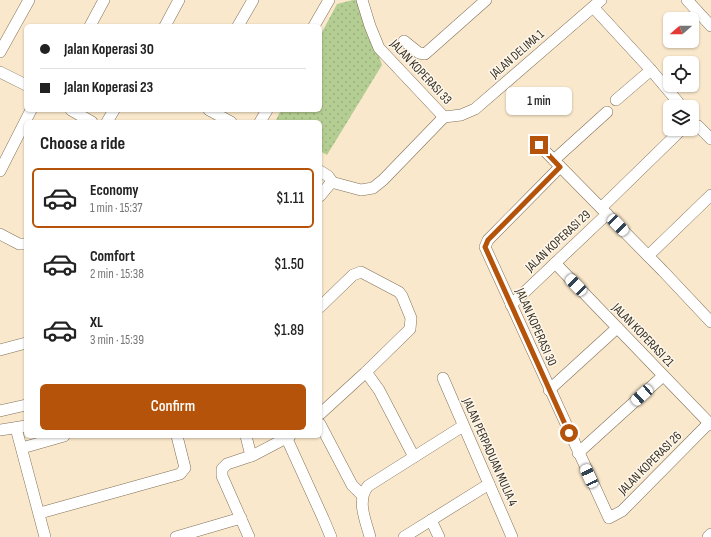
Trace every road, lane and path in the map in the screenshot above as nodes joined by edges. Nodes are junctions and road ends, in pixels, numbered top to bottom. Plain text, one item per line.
1 (29, 0) edge
2 (104, 0) edge
3 (178, 0) edge
4 (253, 0) edge
5 (329, 0) edge
6 (362, 0) edge
7 (486, 0) edge
8 (687, 0) edge
9 (597, 4) edge
10 (709, 19) edge
11 (91, 24) edge
12 (166, 24) edge
13 (239, 24) edge
14 (315, 24) edge
15 (404, 41) dead end
16 (0, 52) edge
17 (651, 70) junction
18 (0, 72) edge
19 (24, 85) edge
20 (616, 100) dead end
21 (676, 100) edge
22 (74, 112) edge
23 (212, 112) edge
24 (607, 112) dead end
25 (444, 117) junction
26 (88, 120) edge
27 (226, 120) edge
28 (24, 126) edge
29 (699, 127) edge
30 (675, 136) edge
31 (711, 139) edge
32 (539, 145) dead end
33 (557, 163) junction
34 (0, 172) edge
35 (322, 172) edge
36 (331, 182) junction
37 (322, 193) edge
38 (711, 195) edge
39 (604, 211) junction
40 (0, 234) edge
41 (24, 244) edge
42 (648, 256) junction
43 (555, 263) junction
44 (322, 305) edge
45 (511, 305) junction
46 (711, 322) edge
47 (617, 328) junction
48 (24, 344) edge
49 (0, 350) edge
50 (366, 372) junction
51 (663, 376) junction
52 (443, 378) dead end
53 (549, 390) junction
54 (24, 405) edge
55 (0, 411) edge
56 (322, 412) edge
57 (710, 424) edge
58 (463, 426) junction
59 (21, 427) edge
60 (322, 428) edge
61 (0, 430) edge
62 (57, 438) edge
63 (177, 438) edge
64 (246, 438) edge
65 (286, 438) edge
66 (288, 438) edge
67 (22, 448) junction
68 (578, 453) junction
69 (251, 456) junction
70 (414, 457) junction
71 (489, 484) junction
72 (365, 490) junction
73 (40, 513) junction
74 (241, 518) junction
75 (609, 518) joint
76 (431, 520) junction
77 (711, 534) edge
78 (45, 537) edge
79 (177, 537) edge
80 (249, 537) edge
81 (331, 537) edge
82 (370, 537) edge
83 (404, 537) edge
84 (439, 537) edge
85 (512, 537) edge
86 (708, 537) edge

1 - 16 street
2 - 11 street
3 - 12 street
4 - 13 street
5 - 14 street
6 - 25 street, JALAN KOPERASI 33
7 - 15 street
8 - 10 street
9 - 17 street
9 - 25 street, JALAN DELIMA 1
17 - 20 street
17 - 21 street
18 - 19 street
22 - 26 street
23 - 27 street
24 - 33 street
25 - 36 street
28 - 34 street
29 - 31 street
30 - 39 street
32 - 33 street
33 - 39 street
33 - 45 street, JALAN KOPERASI 30
35 - 36 street
36 - 37 street
38 - 42 street
39 - 42 street
39 - 43 street, JALAN KOPERASI 29
40 - 41 street
42 - 46 street
43 - 45 street, JALAN KOPERASI 29
43 - 47 street, JALAN KOPERASI 21
44 - 50 street
45 - 53 street, JALAN KOPERASI 30
47 - 51 street, JALAN KOPERASI 21
47 - 53 street
48 - 49 street
50 - 56 street
50 - 70 street
51 - 57 street, JALAN KOPERASI 21
51 - 68 street
52 - 58 street, JALAN PERPADUAN MULIA 4
53 - 68 street, JALAN KOPERASI 30
54 - 55 street
57 - 75 street, JALAN KOPERASI 26
58 - 70 street
58 - 71 street, JALAN PERPADUAN MULIA 4
59 - 61 street
59 - 67 street
60 - 72 street
62 - 67 street
63 - 73 street
64 - 69 street
65 - 69 street
66 - 81 street
67 - 73 street
68 - 75 street, JALAN KOPERASI 30
69 - 74 street
70 - 72 street
71 - 76 street
71 - 85 street, JALAN PERPADUAN MULIA 4
72 - 82 street
73 - 78 street
74 - 79 street
74 - 80 street
76 - 83 street
76 - 84 street
77 - 86 street

